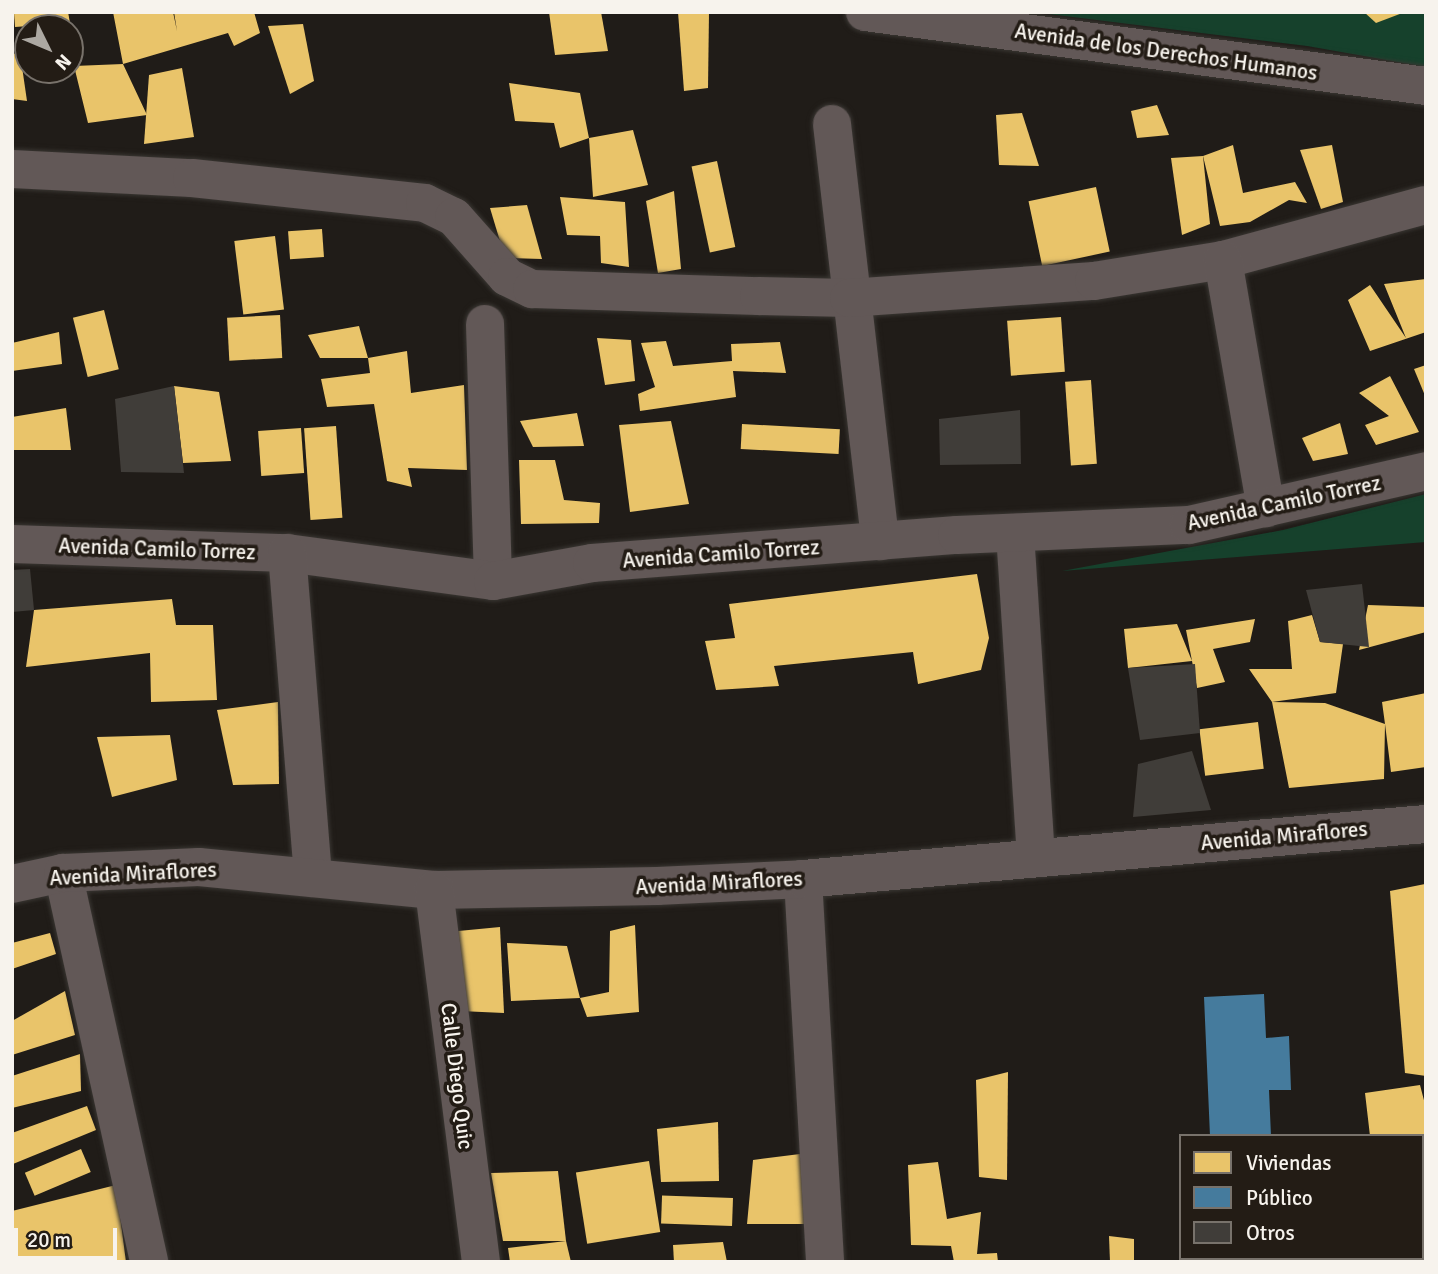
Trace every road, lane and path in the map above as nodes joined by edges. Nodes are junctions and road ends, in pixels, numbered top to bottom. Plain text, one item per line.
1 (865, 12) edge
2 (1426, 86) edge
3 (832, 124) dead end
4 (12, 169) edge
5 (1426, 205) edge
6 (1223, 260) junction
7 (849, 298) junction
8 (485, 324) dead end
9 (1426, 471) edge
10 (1266, 508) junction
11 (1015, 533) junction
12 (880, 541) junction
13 (12, 544) edge
14 (287, 553) junction
15 (493, 580) junction
16 (1426, 824) edge
17 (1036, 855) junction
18 (63, 873) junction
19 (313, 878) junction
20 (803, 880) junction
21 (12, 884) edge
22 (434, 890) junction
23 (149, 1262) edge
24 (481, 1262) edge
25 (825, 1262) edge

1 - 2 street, Avenida de los Derechos Humanos
3 - 7 street
4 - 7 street
5 - 6 street
6 - 7 street
6 - 10 street
7 - 12 street
8 - 15 street
9 - 10 street, Avenida Camilo Torrez
10 - 11 street, Avenida Camilo Torrez
11 - 12 street, Avenida Camilo Torrez
11 - 17 street
12 - 15 street, Avenida Camilo Torrez
13 - 14 street, Avenida Camilo Torrez
14 - 15 street, Avenida Camilo Torrez
14 - 19 street
16 - 17 street, Avenida Miraflores
17 - 20 street, Avenida Miraflores
18 - 19 street, Avenida Miraflores
18 - 21 street, Avenida Miraflores
18 - 23 street
19 - 22 street, Avenida Miraflores
20 - 22 street, Avenida Miraflores
20 - 25 street
22 - 24 street, Calle Diego Quic

